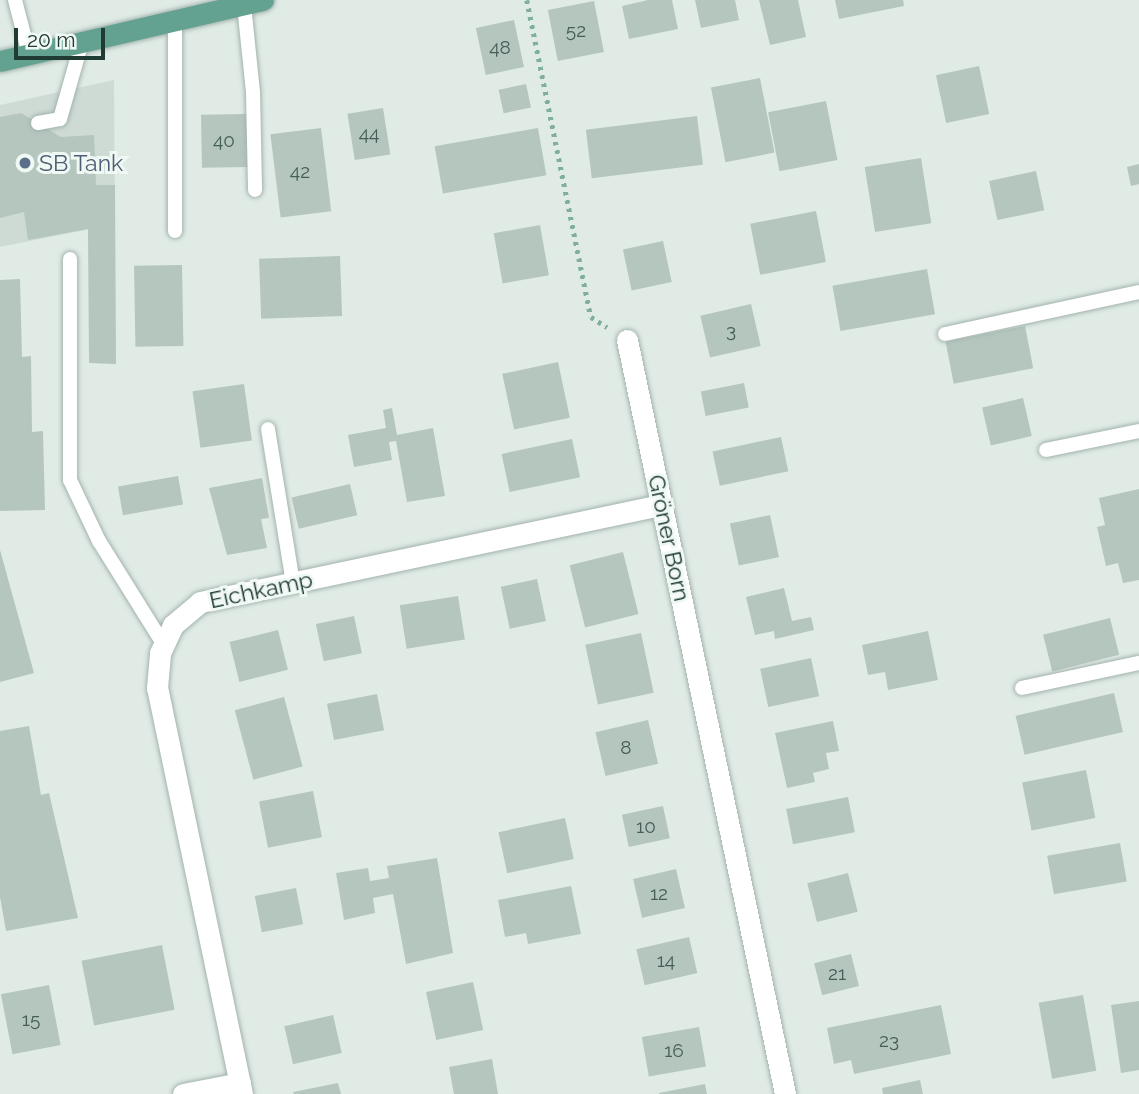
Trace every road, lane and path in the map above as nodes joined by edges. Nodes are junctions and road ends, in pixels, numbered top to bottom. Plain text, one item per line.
1 (15, 0) edge
2 (527, 0) edge
3 (253, 2) edge
4 (210, 6) edge
5 (175, 20) junction
6 (82, 42) junction
7 (29, 54) junction
8 (0, 61) edge
9 (38, 123) dead end
10 (255, 190) dead end
11 (175, 231) dead end
12 (70, 259) dead end
13 (1139, 292) edge
14 (944, 334) dead end
15 (627, 340) joint
16 (268, 429) dead end
17 (1139, 431) edge
18 (1046, 450) dead end
19 (662, 506) junction
20 (293, 583) junction
21 (164, 645) junction
22 (1139, 663) edge
23 (1022, 688) dead end
24 (241, 1088) edge
25 (183, 1094) edge
26 (785, 1094) edge

1 - 7 lane
2 - 15 path
3 - 4 main road
3 - 10 lane
4 - 5 main road
5 - 6 main road
5 - 11 lane
6 - 7 main road
6 - 9 lane
7 - 8 main road
12 - 21 lane
13 - 14 lane
15 - 19 street, Gröner Born
16 - 20 lane
17 - 18 lane
19 - 20 street, Eichkamp
19 - 26 street, Gröner Born
20 - 21 street, Eichkamp
21 - 24 street, Eichkamp
22 - 23 lane
24 - 25 street

